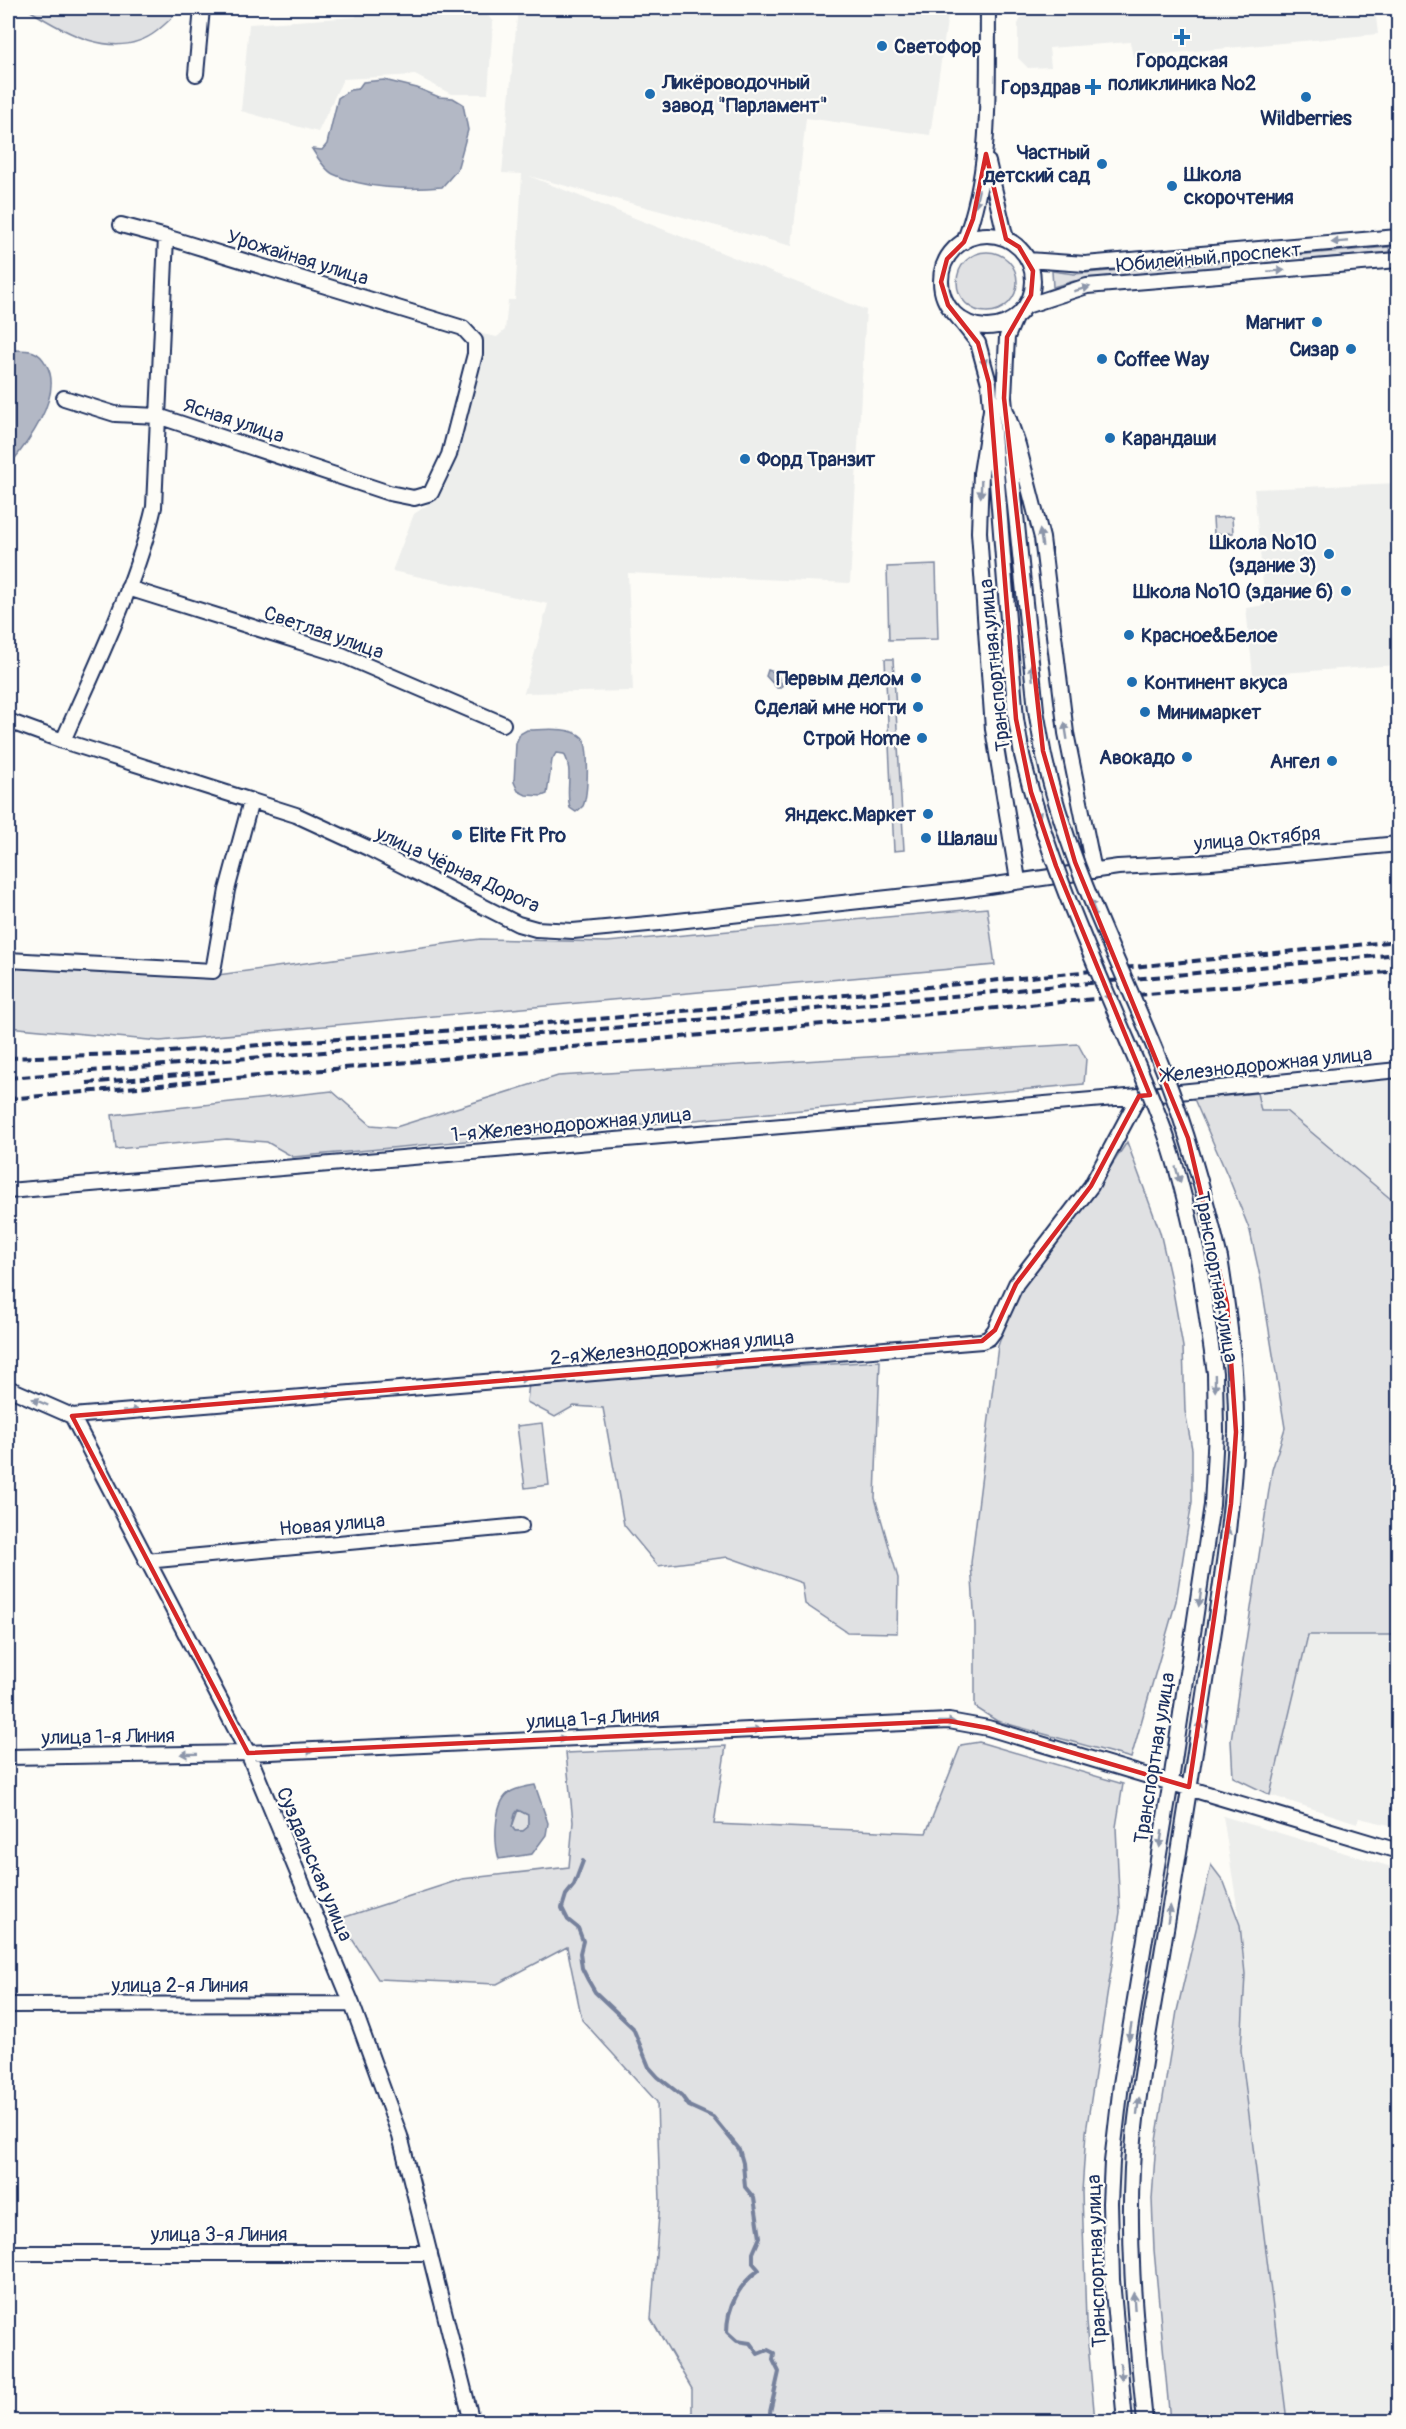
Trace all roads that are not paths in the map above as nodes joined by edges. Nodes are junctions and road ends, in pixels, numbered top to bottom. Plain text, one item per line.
1 (202, 8) edge
2 (988, 8) edge
3 (196, 74) dead end
4 (986, 154) junction
5 (121, 225) dead end
6 (166, 237) junction
7 (1398, 237) edge
8 (1006, 239) junction
9 (964, 242) junction
10 (1028, 260) junction
11 (1398, 260) edge
12 (1026, 306) junction
13 (956, 314) junction
14 (1016, 318) junction
15 (463, 328) joint
16 (64, 398) dead end
17 (998, 409) junction
18 (158, 416) junction
19 (128, 588) junction
20 (8, 721) edge
21 (503, 724) dead end
22 (63, 741) junction
23 (251, 801) junction
24 (1398, 844) edge
25 (1094, 871) junction
26 (1018, 880) junction
27 (8, 960) edge
28 (1398, 1070) edge
29 (1139, 1096) junction
30 (8, 1191) edge
31 (8, 1388) edge
32 (72, 1416) junction
33 (521, 1526) dead end
34 (146, 1561) junction
35 (248, 1753) junction
36 (8, 1757) edge
37 (1171, 1781) junction
38 (1190, 1787) junction
39 (1398, 1851) edge
40 (352, 2004) junction
41 (8, 2005) edge
42 (8, 2253) edge
43 (430, 2253) junction
44 (472, 2421) edge
45 (1125, 2421) edge
46 (1145, 2421) edge

1 - 3 street
2 - 4 street
4 - 8 street
4 -> 9 street
5 - 6 street, Урожайная улица
6 - 15 street, Урожайная улица
6 - 18 street
7 -> 10 street, Юбилейный проспект
8 - 9 street
8 - 10 street
9 - 13 street
10 - 12 street
12 -> 11 street, Юбилейный проспект
12 - 14 street
13 - 14 street
13 -> 17 street, Транспортная улица
14 - 17 street, Транспортная улица
15 - 18 street, Ясная улица
16 - 18 street, Ясная улица
25 -> 17 street
17 -> 26 street
17 -> 37 street, Транспортная улица, bridge
38 -> 17 street, Транспортная улица, bridge
18 - 19 street
19 - 21 street, Светлая улица
19 - 22 street
20 - 22 street, улица Чёрная Дорога
22 - 23 street, улица Чёрная Дорога
23 - 26 street, улица Чёрная Дорога
23 - 27 street
24 - 25 street, улица Октября
25 - 26 street, улица Чёрная Дорога
28 - 29 street, Железнодорожная улица
29 - 30 street, 1-я Железнодорожная улица
32 -> 29 street, 2-я Железнодорожная улица
32 -> 31 street
32 - 34 street, Суздальская улица
33 - 34 street, Новая улица
34 - 35 street, Суздальская улица
35 -> 36 street, улица 1-я Линия
35 -> 37 street, улица 1-я Линия
35 - 40 street, Суздальская улица
37 - 38 street, улица 1-я Линия
37 -> 45 street, Транспортная улица
38 - 39 street, улица 1-я Линия
46 -> 38 street, Транспортная улица
40 - 41 street, улица 2-я Линия
40 - 43 street, Суздальская улица
42 - 43 street, улица 3-я Линия
43 - 44 street, Суздальская улица

